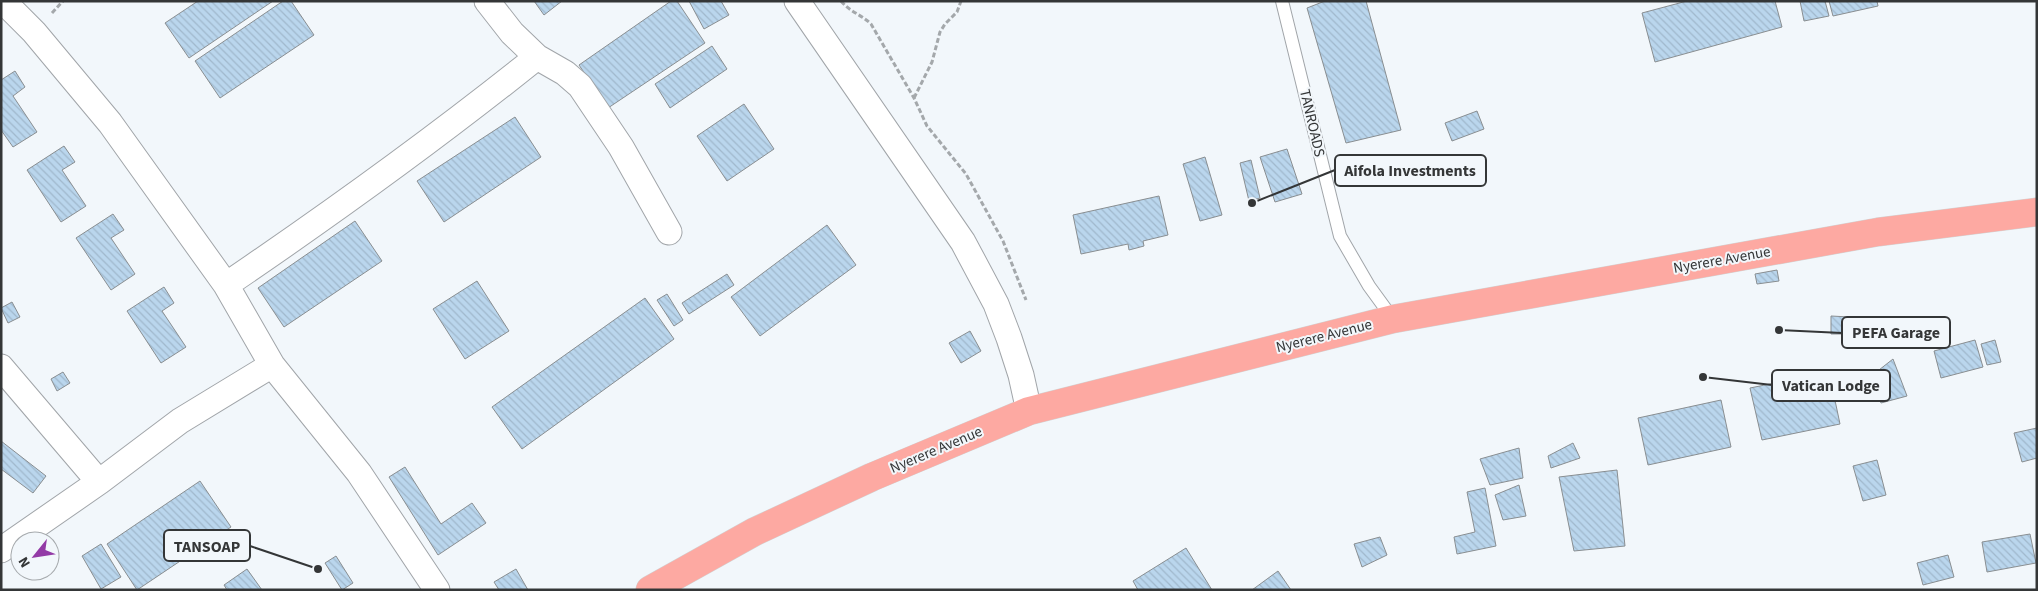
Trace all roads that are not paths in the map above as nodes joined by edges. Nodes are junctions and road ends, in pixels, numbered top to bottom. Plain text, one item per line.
1 (3, 1) edge
2 (487, 1) edge
3 (797, 1) edge
4 (1282, 1) edge
5 (537, 57) junction
6 (2037, 212) edge
7 (669, 232) dead end
8 (226, 285) junction
9 (1393, 319) junction
10 (272, 366) junction
11 (1, 367) edge
12 (1029, 411) junction
13 (99, 482) junction
14 (1, 550) edge
15 (437, 590) edge
16 (650, 590) edge

1 - 8 street
2 - 5 street
3 - 12 street
4 - 9 lane, TANROADS
5 - 7 street
5 - 8 street
6 - 9 main road, Nyerere Avenue
8 - 10 street
9 - 12 main road, Nyerere Avenue
10 - 13 street
10 - 15 street
11 - 13 street
12 - 16 main road, Nyerere Avenue
13 - 14 street

